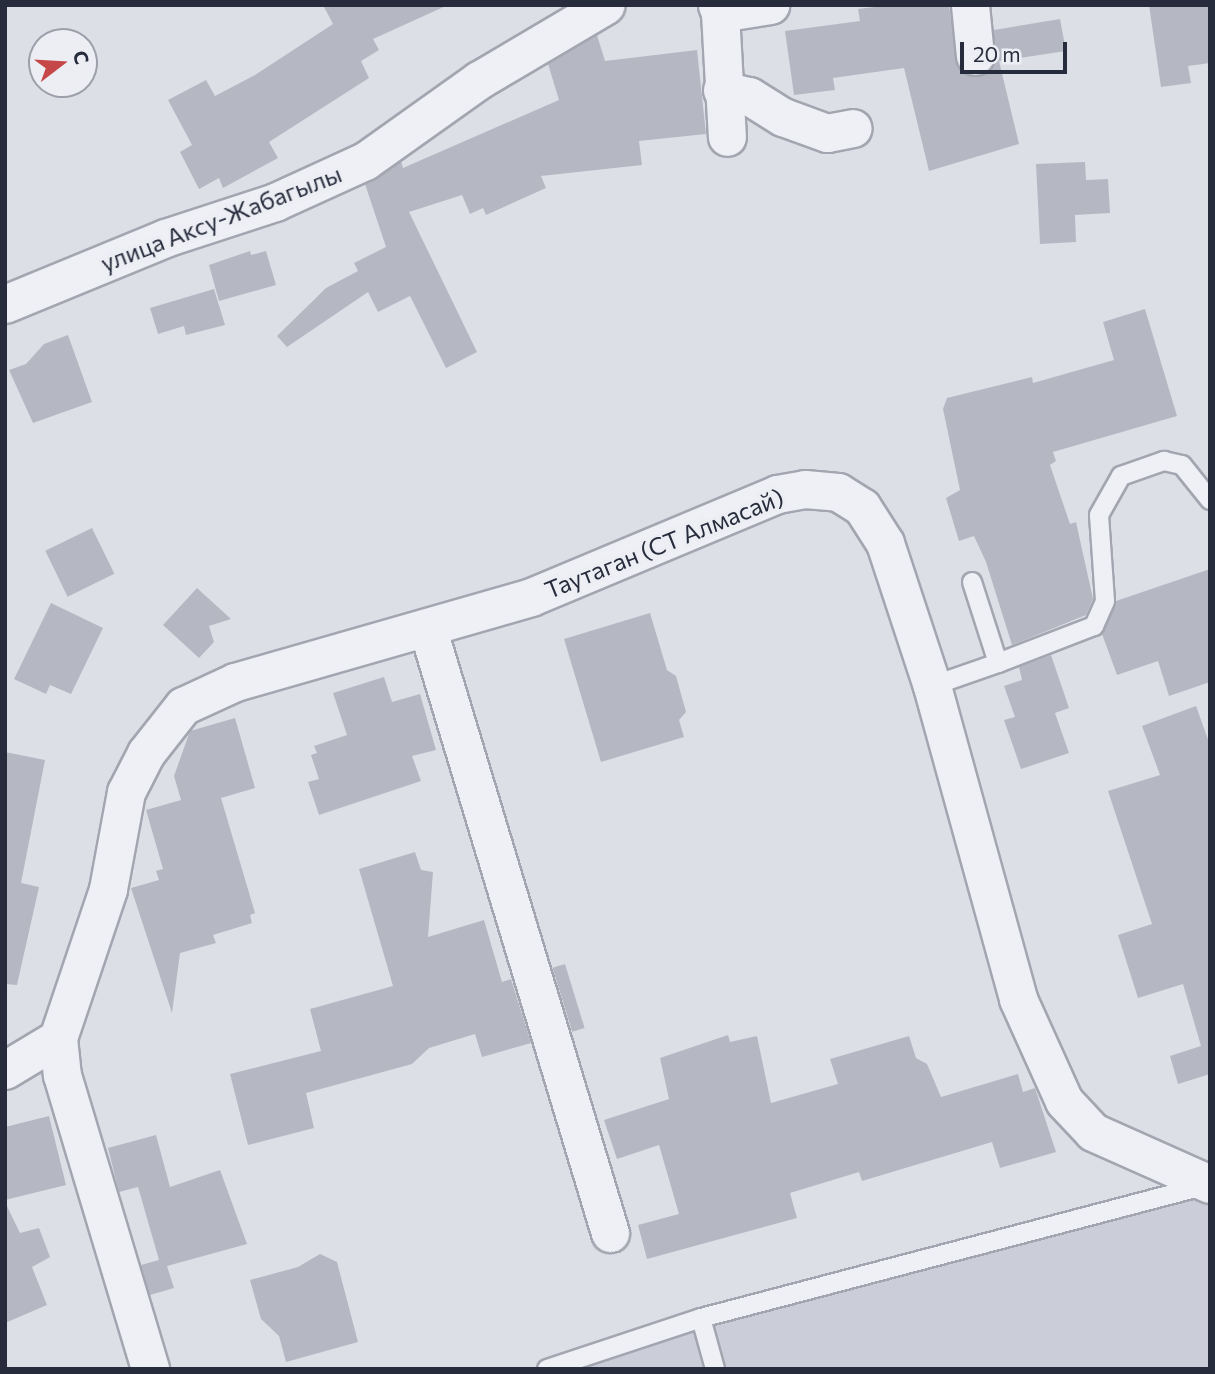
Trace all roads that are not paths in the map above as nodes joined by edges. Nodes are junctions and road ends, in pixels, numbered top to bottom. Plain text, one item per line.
1 (606, 5) edge
2 (771, 5) edge
3 (970, 5) edge
4 (718, 9) edge
5 (975, 56) dead end
6 (722, 90) junction
7 (853, 128) dead end
8 (727, 137) dead end
9 (5, 304) edge
10 (1210, 500) edge
11 (972, 582) dead end
12 (428, 630) junction
13 (998, 663) junction
14 (932, 686) junction
15 (58, 1038) junction
16 (5, 1070) edge
17 (1208, 1184) edge
18 (610, 1233) dead end
19 (701, 1318) junction
20 (149, 1369) edge
21 (547, 1369) edge
22 (715, 1369) edge

1 - 9 street, улица Аксу-Жабагылы
2 - 4 street
3 - 5 street
4 - 6 street
6 - 7 street
6 - 8 street
10 - 13 lane
11 - 13 lane
12 - 14 street, Таутаган (СТ Алмасай)
12 - 15 street, Таутаган (СТ Алмасай)
12 - 18 street
13 - 14 lane
14 - 17 street, Таутаган (СТ Алмасай)
15 - 16 street
15 - 20 street
17 - 19 lane
19 - 21 lane
19 - 22 lane

